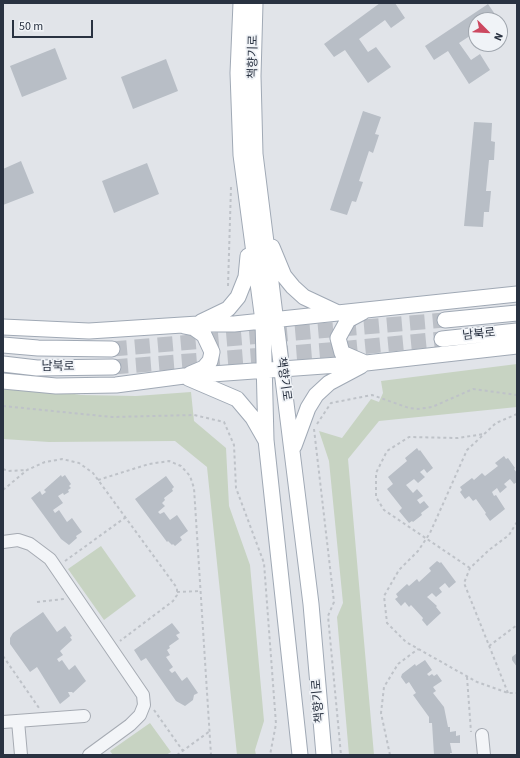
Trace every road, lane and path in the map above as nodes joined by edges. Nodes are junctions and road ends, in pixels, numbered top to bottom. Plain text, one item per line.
1 (241, 3) edge
2 (255, 3) edge
3 (265, 230) junction
4 (251, 236) junction
5 (517, 294) edge
6 (369, 310) junction
7 (337, 313) junction
8 (517, 313) edge
9 (269, 320) junction
10 (445, 320) tunnel mouth
11 (198, 324) junction
12 (180, 325) junction
13 (3, 328) edge
14 (517, 331) edge
15 (442, 339) tunnel mouth
16 (3, 344) edge
17 (517, 346) edge
18 (112, 349) tunnel mouth
19 (366, 363) junction
20 (3, 364) edge
21 (113, 367) tunnel mouth
22 (281, 369) junction
23 (265, 371) junction
24 (184, 376) junction
25 (3, 381) edge
26 (517, 395) edge
27 (3, 406) edge
28 (517, 414) edge
29 (484, 434) junction
30 (266, 440) junction
31 (293, 449) junction
32 (3, 469) edge
33 (27, 470) junction
34 (98, 480) junction
35 (3, 490) edge
36 (126, 517) junction
37 (517, 522) edge
38 (426, 538) junction
39 (3, 542) edge
40 (56, 568) junction
41 (470, 568) junction
42 (201, 591) junction
43 (177, 592) junction
44 (77, 598) junction
45 (37, 602) dead end
46 (517, 626) edge
47 (489, 646) junction
48 (111, 648) junction
49 (418, 649) junction
50 (3, 656) edge
51 (467, 677) junction
52 (508, 693) junction
53 (517, 693) edge
54 (143, 695) junction
55 (39, 708) dead end
56 (84, 716) dead end
57 (18, 721) junction
58 (3, 722) edge
59 (210, 731) junction
60 (477, 737) joint
61 (183, 751) junction
62 (20, 755) edge
63 (89, 755) edge
64 (177, 755) edge
65 (211, 755) edge
66 (270, 755) edge
67 (300, 755) edge
68 (324, 755) edge
69 (340, 755) edge
70 (390, 755) edge
71 (484, 755) edge

1 - 4 main road, 책향기로
2 - 3 main road, 책향기로
3 - 7 main road
3 - 9 main road, 책향기로
4 - 9 main road, 책향기로
4 - 11 main road
5 - 6 main road
6 - 7 main road
6 - 19 main road
7 - 9 main road
8 - 10 main road, 남북로
9 - 11 main road
9 - 22 main road, 책향기로
9 - 23 main road, 책향기로
11 - 12 main road
12 - 13 main road
12 - 24 main road
14 - 15 main road, 남북로
16 - 18 main road, 남북로
17 - 19 main road
19 - 22 main road
19 - 31 main road
20 - 21 main road, 남북로
22 - 23 main road
22 - 31 main road, 책향기로
23 - 24 main road
23 - 30 main road, 책향기로
24 - 25 main road
24 - 30 main road
26 - 69 path
27 - 66 path
28 - 29 path
29 - 38 path
29 - 38 path
30 - 67 main road, 책향기로
31 - 68 main road, 책향기로
32 - 33 path
33 - 34 path
33 - 35 path
34 - 36 path
34 - 42 path
36 - 40 path
36 - 43 path
37 - 41 path
38 - 41 path
38 - 49 path
39 - 40 street
40 - 44 street
41 - 47 path
42 - 43 path
42 - 59 path
43 - 48 path
44 - 45 path
44 - 48 street
46 - 47 path
47 - 52 path
48 - 54 street
49 - 51 path
49 - 70 path
50 - 55 path
51 - 52 path
51 - 60 path
52 - 53 path
54 - 61 path
54 - 63 street
56 - 57 street
57 - 58 street
57 - 62 street
59 - 61 path
59 - 65 path
60 - 71 street
61 - 64 path

